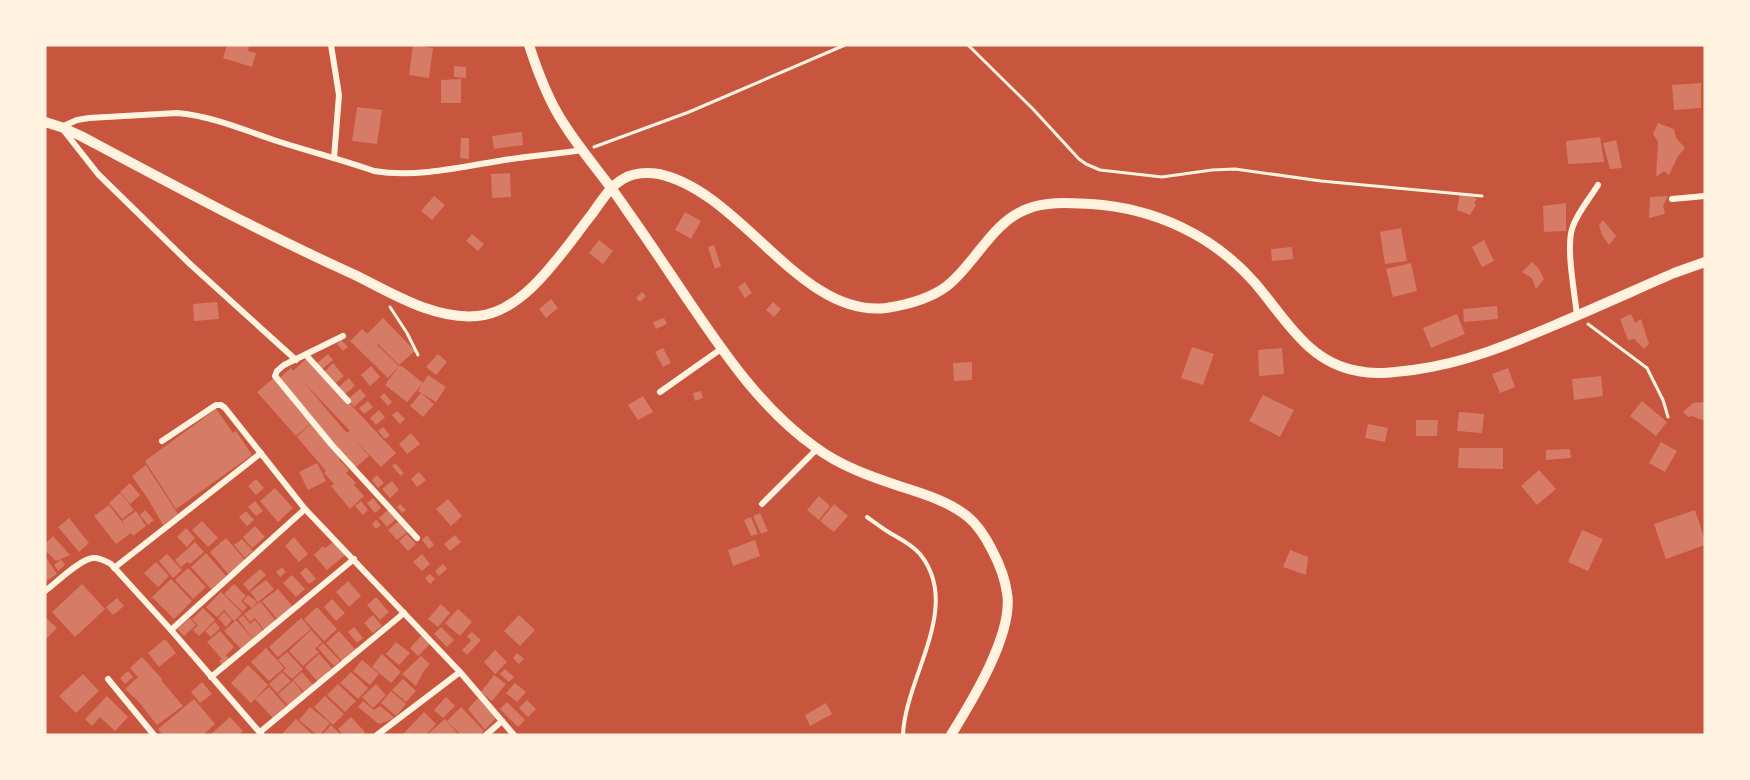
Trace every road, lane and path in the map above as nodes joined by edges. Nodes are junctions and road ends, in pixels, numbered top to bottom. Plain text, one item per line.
1 (331, 45) edge
2 (529, 45) edge
3 (845, 45) edge
4 (968, 45) edge
5 (45, 123) edge
6 (62, 127) junction
7 (583, 150) junction
8 (334, 158) junction
9 (1598, 185) dead end
10 (612, 187) junction
11 (1482, 196) dead end
12 (1705, 196) edge
13 (1672, 199) dead end
14 (1705, 262) edge
15 (389, 304) dead end
16 (1577, 316) junction
17 (343, 336) dead end
18 (721, 349) junction
19 (306, 355) junction
20 (418, 355) dead end
21 (296, 360) junction
22 (660, 392) dead end
23 (348, 401) dead end
24 (1668, 417) dead end
25 (162, 441) dead end
26 (817, 449) junction
27 (261, 453) junction
28 (762, 504) dead end
29 (305, 509) junction
30 (867, 517) dead end
31 (417, 538) dead end
32 (354, 559) junction
33 (114, 568) junction
34 (45, 591) edge
35 (404, 613) junction
36 (171, 630) junction
37 (460, 672) junction
38 (212, 677) junction
39 (108, 679) dead end
40 (502, 721) junction
41 (261, 733) edge
42 (154, 735) edge
43 (377, 735) edge
44 (486, 735) edge
45 (514, 735) edge
46 (903, 735) edge
47 (951, 735) edge

1 - 8 street
2 - 7 main road
3 - 7 path
4 - 11 path
5 - 6 main road
6 - 8 street
6 - 10 main road
6 - 21 street
7 - 8 street
7 - 10 main road
9 - 16 street
10 - 16 main road
10 - 18 main road
12 - 13 street
14 - 16 main road
15 - 20 path
16 - 24 path
17 - 19 street
18 - 22 street
18 - 26 main road
19 - 21 street
19 - 23 street
21 - 31 street
25 - 27 street
26 - 28 street
26 - 47 main road
27 - 29 street
27 - 33 street
29 - 32 street
29 - 36 street
30 - 46 lane
32 - 35 street
32 - 38 street
33 - 34 street
33 - 36 street
35 - 37 street
35 - 41 street
36 - 38 street
37 - 40 street
37 - 43 street
38 - 41 street
39 - 42 street
40 - 44 street
40 - 45 street

